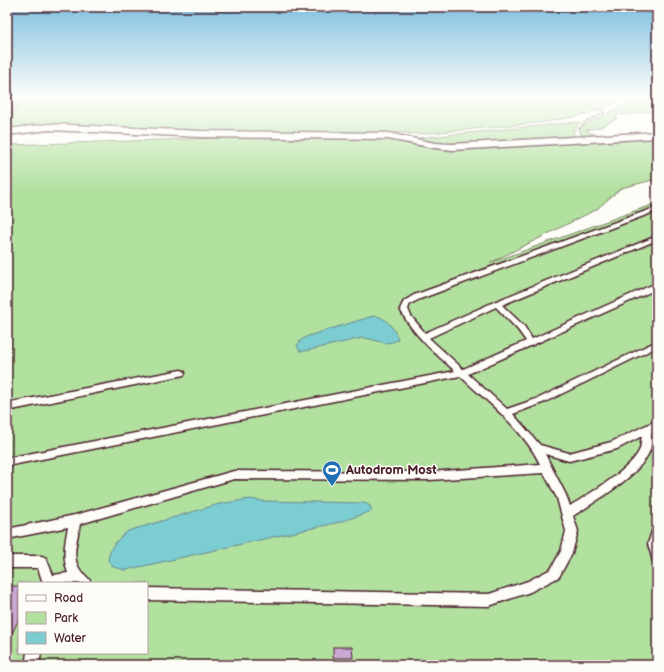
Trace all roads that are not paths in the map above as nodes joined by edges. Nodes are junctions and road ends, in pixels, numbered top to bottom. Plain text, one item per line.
1 (36, 128) edge
2 (79, 128) edge
3 (12, 131) edge
4 (657, 135) edge
5 (657, 209) edge
6 (657, 238) edge
7 (657, 286) edge
8 (497, 304) junction
9 (424, 337) junction
10 (530, 342) junction
11 (657, 344) edge
12 (181, 373) dead end
13 (462, 373) junction
14 (7, 408) edge
15 (506, 413) junction
16 (657, 424) edge
17 (647, 429) junction
18 (537, 448) junction
19 (7, 462) edge
20 (547, 468) junction
21 (567, 514) junction
22 (75, 520) junction
23 (657, 532) edge
24 (7, 534) edge
25 (657, 557) edge
26 (7, 562) edge
27 (81, 580) edge
28 (49, 582) edge
29 (148, 594) edge
30 (34, 654) edge
31 (32, 665) edge

1 - 3 street
2 - 4 street
5 - 9 lane
6 - 8 lane
7 - 10 lane
8 - 9 lane
8 - 10 lane
9 - 13 lane
10 - 13 lane
11 - 15 lane
12 - 14 lane
13 - 15 lane
13 - 19 lane
15 - 18 lane
16 - 17 lane
17 - 18 lane
17 - 21 lane
18 - 20 lane
20 - 21 lane
20 - 22 lane
21 - 29 lane
22 - 24 lane
22 - 27 lane
23 - 25 lane
26 - 28 lane
27 - 28 lane
30 - 31 lane

